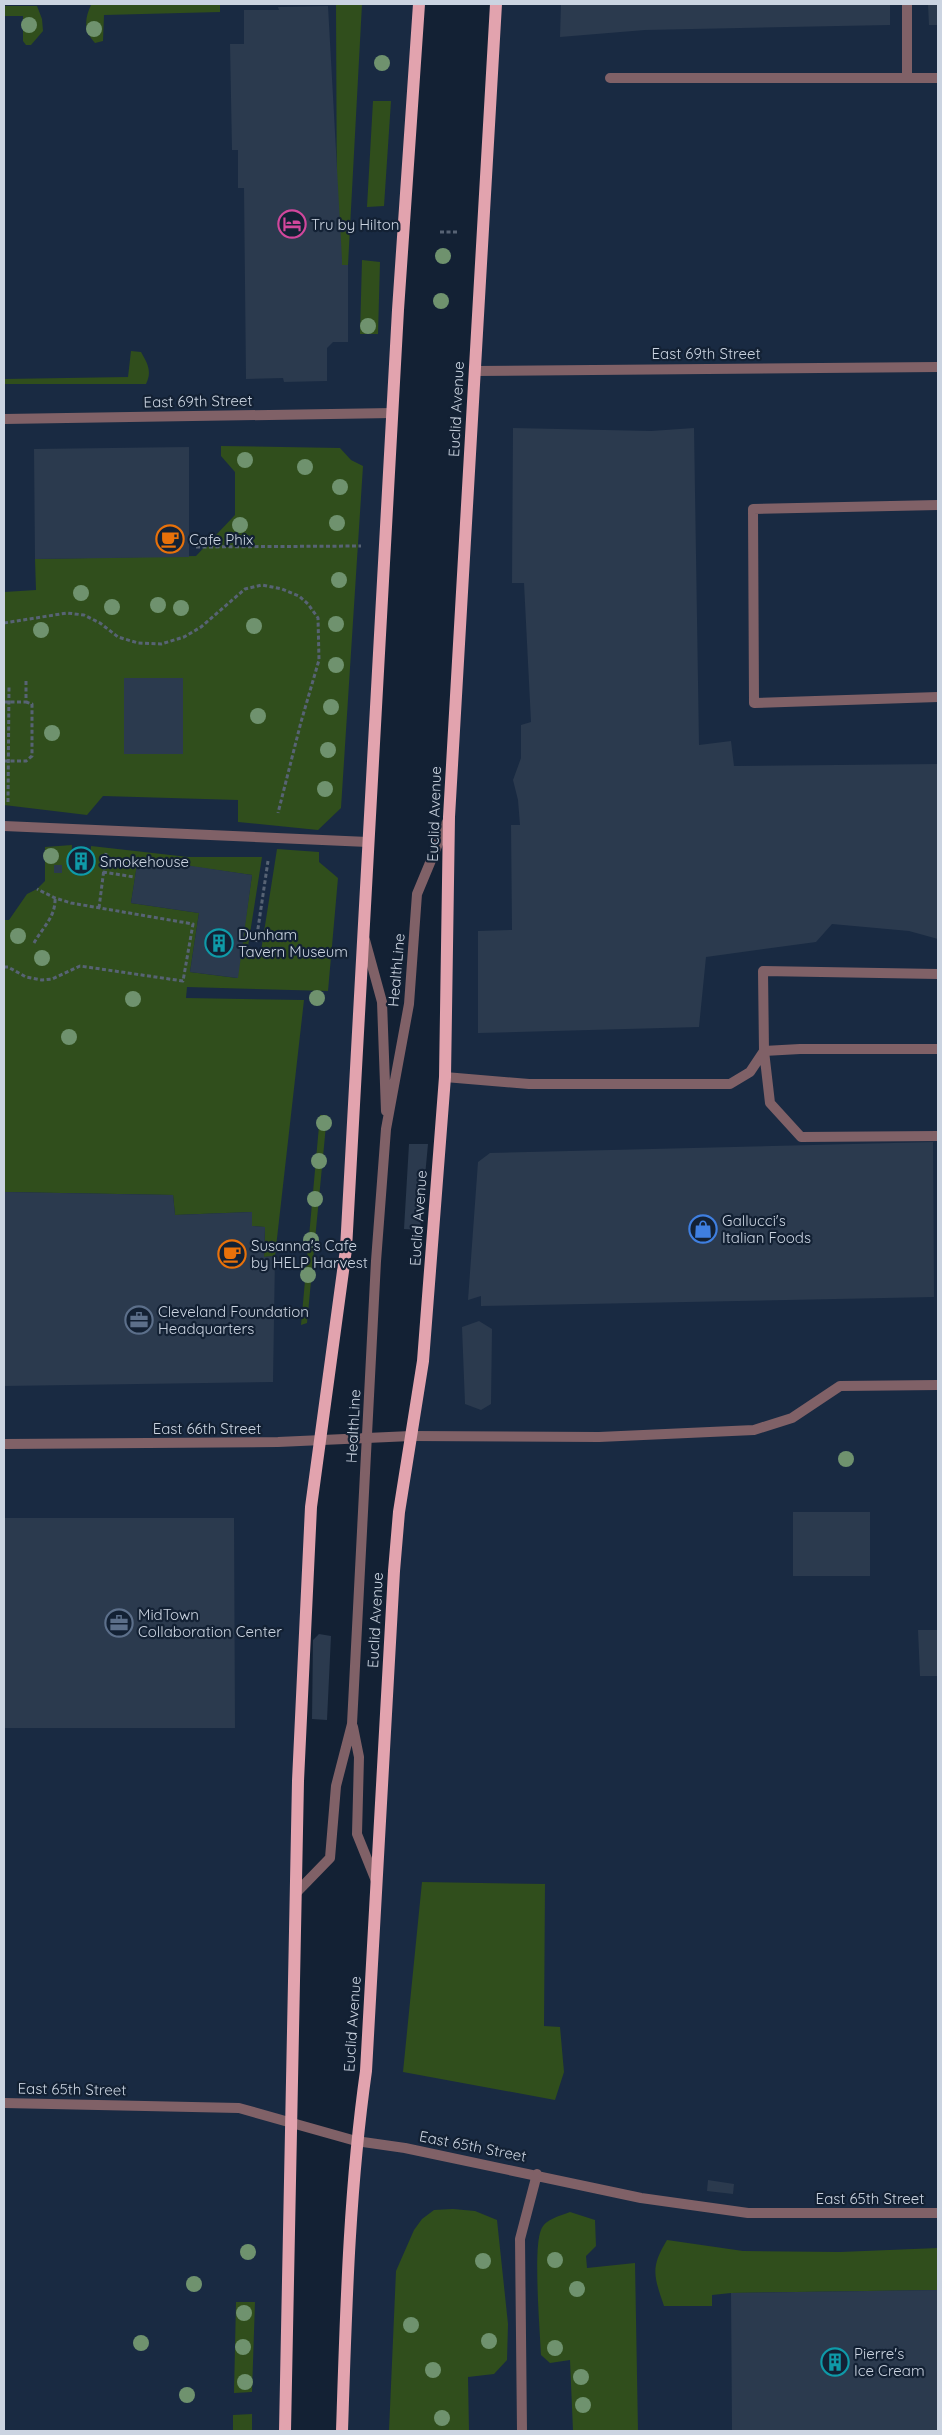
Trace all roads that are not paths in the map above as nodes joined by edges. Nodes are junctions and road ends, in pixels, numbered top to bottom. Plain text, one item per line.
1 (419, 4) edge
2 (496, 4) edge
3 (906, 4) edge
4 (610, 78) dead end
5 (907, 78) junction
6 (938, 78) edge
7 (938, 367) edge
8 (475, 371) junction
9 (392, 413) junction
10 (4, 419) edge
11 (938, 505) edge
12 (938, 697) edge
13 (449, 817) junction
14 (4, 826) edge
15 (368, 842) junction
16 (363, 932) junction
17 (938, 974) edge
18 (938, 1049) edge
19 (764, 1051) junction
20 (444, 1077) junction
21 (386, 1130) junction
22 (938, 1136) edge
23 (938, 1385) edge
24 (368, 1436) junction
25 (411, 1436) junction
26 (322, 1440) junction
27 (4, 1444) edge
28 (352, 1724) junction
29 (376, 1882) junction
30 (296, 1893) junction
31 (4, 2103) edge
32 (292, 2123) junction
33 (356, 2141) junction
34 (537, 2174) junction
35 (938, 2214) edge
36 (285, 2431) edge
37 (342, 2431) edge
38 (522, 2431) edge

1 - 9 main road
2 - 8 main road, Euclid Avenue
3 - 5 street
4 - 5 street
5 - 6 street
7 - 8 street, East 69th Street
8 - 13 main road, Euclid Avenue
9 - 10 street, East 69th Street
9 - 15 main road
11 - 12 street
13 - 20 main road, Euclid Avenue
13 - 21 street, HealthLine
14 - 15 street
15 - 16 main road
16 - 21 street, HealthLine
16 - 26 main road
17 - 19 street
18 - 19 street
19 - 20 street
19 - 22 street
20 - 25 main road, Euclid Avenue
21 - 24 street, HealthLine
23 - 25 street, East 66th Street
24 - 25 street, East 66th Street
24 - 26 street, East 66th Street
24 - 28 street, HealthLine
25 - 29 main road, Euclid Avenue
26 - 27 street, East 66th Street
26 - 30 main road
28 - 29 street, HealthLine
28 - 30 street, HealthLine
29 - 33 main road, Euclid Avenue
30 - 32 main road
31 - 32 street, East 65th Street
32 - 33 street, East 65th Street
32 - 36 main road
33 - 34 street, East 65th Street
33 - 37 main road, Euclid Avenue
34 - 35 street, East 65th Street
34 - 38 street

